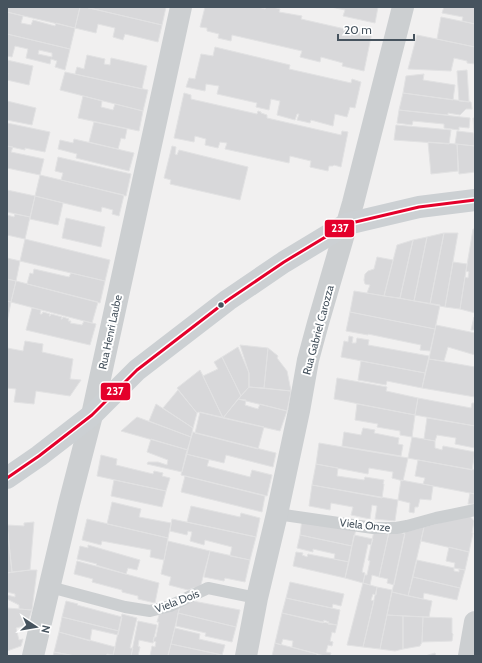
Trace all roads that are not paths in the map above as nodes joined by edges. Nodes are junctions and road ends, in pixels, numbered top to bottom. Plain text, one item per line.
1 (181, 7) edge
2 (403, 7) edge
3 (475, 200) edge
4 (347, 224) junction
5 (92, 415) junction
6 (7, 478) edge
7 (475, 510) edge
8 (277, 514) junction
9 (50, 588) junction
10 (257, 598) junction
11 (475, 622) edge
12 (33, 656) edge
13 (246, 656) edge
14 (469, 656) edge

1 - 5 street, Rua Henri Laube
2 - 4 street, Rua Gabriel Carozza
3 - 4 main road
4 - 5 main road
4 - 8 street, Rua Gabriel Carozza
5 - 6 main road
5 - 9 street, Rua Henri Laube
7 - 8 lane, Viela Onze
8 - 10 street, Rua Gabriel Carozza
9 - 10 lane, Viela Dois
9 - 12 street, Rua Henri Laube
10 - 13 street, Rua Gabriel Carozza
11 - 14 street

